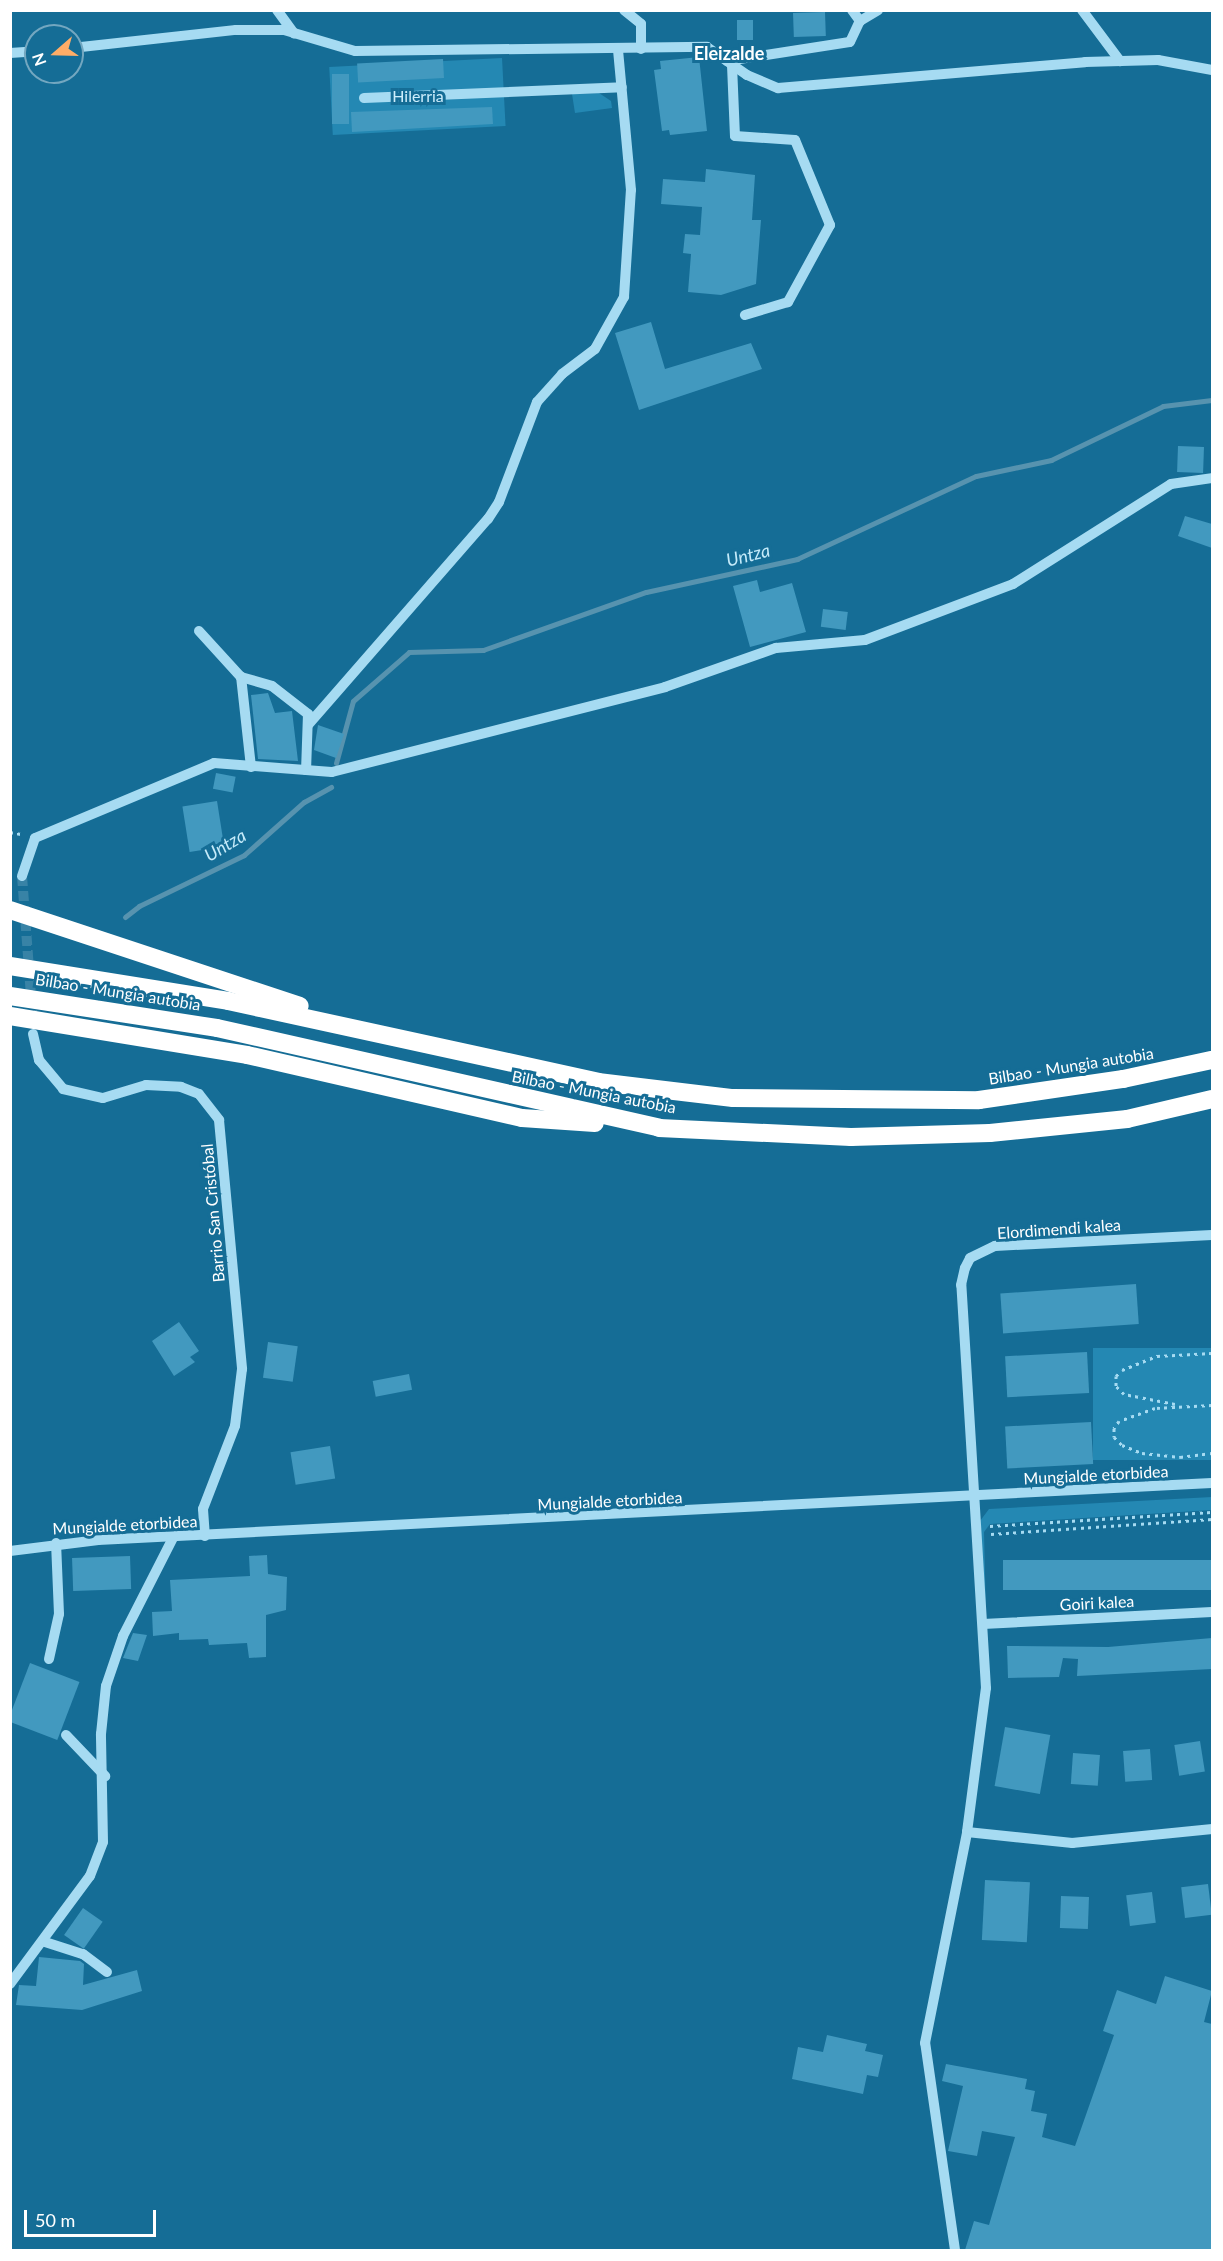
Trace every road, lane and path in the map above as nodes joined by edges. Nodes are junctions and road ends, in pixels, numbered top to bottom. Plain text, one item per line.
1 (277, 10) edge
2 (624, 10) edge
3 (852, 10) edge
4 (878, 10) edge
5 (1082, 10) edge
6 (860, 21) junction
7 (294, 33) junction
8 (84, 47) edge
9 (618, 49) junction
10 (641, 49) junction
11 (1120, 61) junction
12 (730, 63) junction
13 (1212, 70) edge
14 (622, 87) junction
15 (364, 98) dead end
16 (745, 315) dead end
17 (1212, 478) edge
18 (199, 631) dead end
19 (241, 677) junction
20 (308, 725) junction
21 (252, 767) junction
22 (306, 770) junction
23 (22, 876) tunnel mouth
24 (10, 910) edge
25 (10, 966) edge
26 (10, 996) edge
27 (10, 1016) edge
28 (33, 1034) tunnel mouth
29 (387, 1035) junction
30 (1212, 1060) edge
31 (1212, 1099) edge
32 (659, 1128) junction
33 (1212, 1235) edge
34 (1212, 1353) edge
35 (1212, 1404) edge
36 (1183, 1405) junction
37 (1212, 1454) edge
38 (1212, 1483) edge
39 (973, 1497) junction
40 (1212, 1512) edge
41 (1212, 1519) edge
42 (987, 1528) dead end
43 (205, 1536) junction
44 (172, 1538) junction
45 (988, 1540) dead end
46 (56, 1543) junction
47 (10, 1551) edge
48 (1212, 1612) edge
49 (983, 1624) junction
50 (49, 1659) dead end
51 (66, 1735) dead end
52 (105, 1776) junction
53 (1212, 1829) edge
54 (967, 1832) junction
55 (45, 1942) junction
56 (107, 1972) dead end
57 (10, 1984) edge
58 (955, 2250) edge

1 - 7 street
2 - 10 street
3 - 6 street
4 - 6 street
5 - 11 street
6 - 12 street
7 - 8 street
7 - 9 street
9 - 10 street
9 - 14 street
10 - 12 street
11 - 12 street
11 - 13 street
12 - 16 street
14 - 15 street
14 - 20 street
17 - 22 street
18 - 19 street
19 - 20 street
19 - 21 street
20 - 22 street
21 - 22 street
21 - 23 street
24 - 29 highway
25 - 29 highway, Bilbao - Mungia autobia
26 - 32 highway, Bilbao - Mungia autobia
27 - 32 highway
28 - 43 street, Barrio San Cristóbal
29 - 30 highway, Bilbao - Mungia autobia
31 - 32 highway, Bilbao - Mungia autobia
33 - 39 street, Elordimendi kalea
34 - 36 path
35 - 36 path
36 - 37 path
38 - 39 street, Mungialde etorbidea
39 - 43 street, Mungialde etorbidea
39 - 49 street, Elordimendi kalea
40 - 42 path
41 - 45 path
43 - 44 street, Mungialde etorbidea
44 - 46 street, Mungialde etorbidea
44 - 52 street
46 - 47 street, Mungialde etorbidea
46 - 50 street
48 - 49 street, Goiri kalea
49 - 54 street, Elordimendi kalea
51 - 52 street
52 - 55 street
53 - 54 street
54 - 58 street, Elordimendi kalea
55 - 56 street
55 - 57 street

